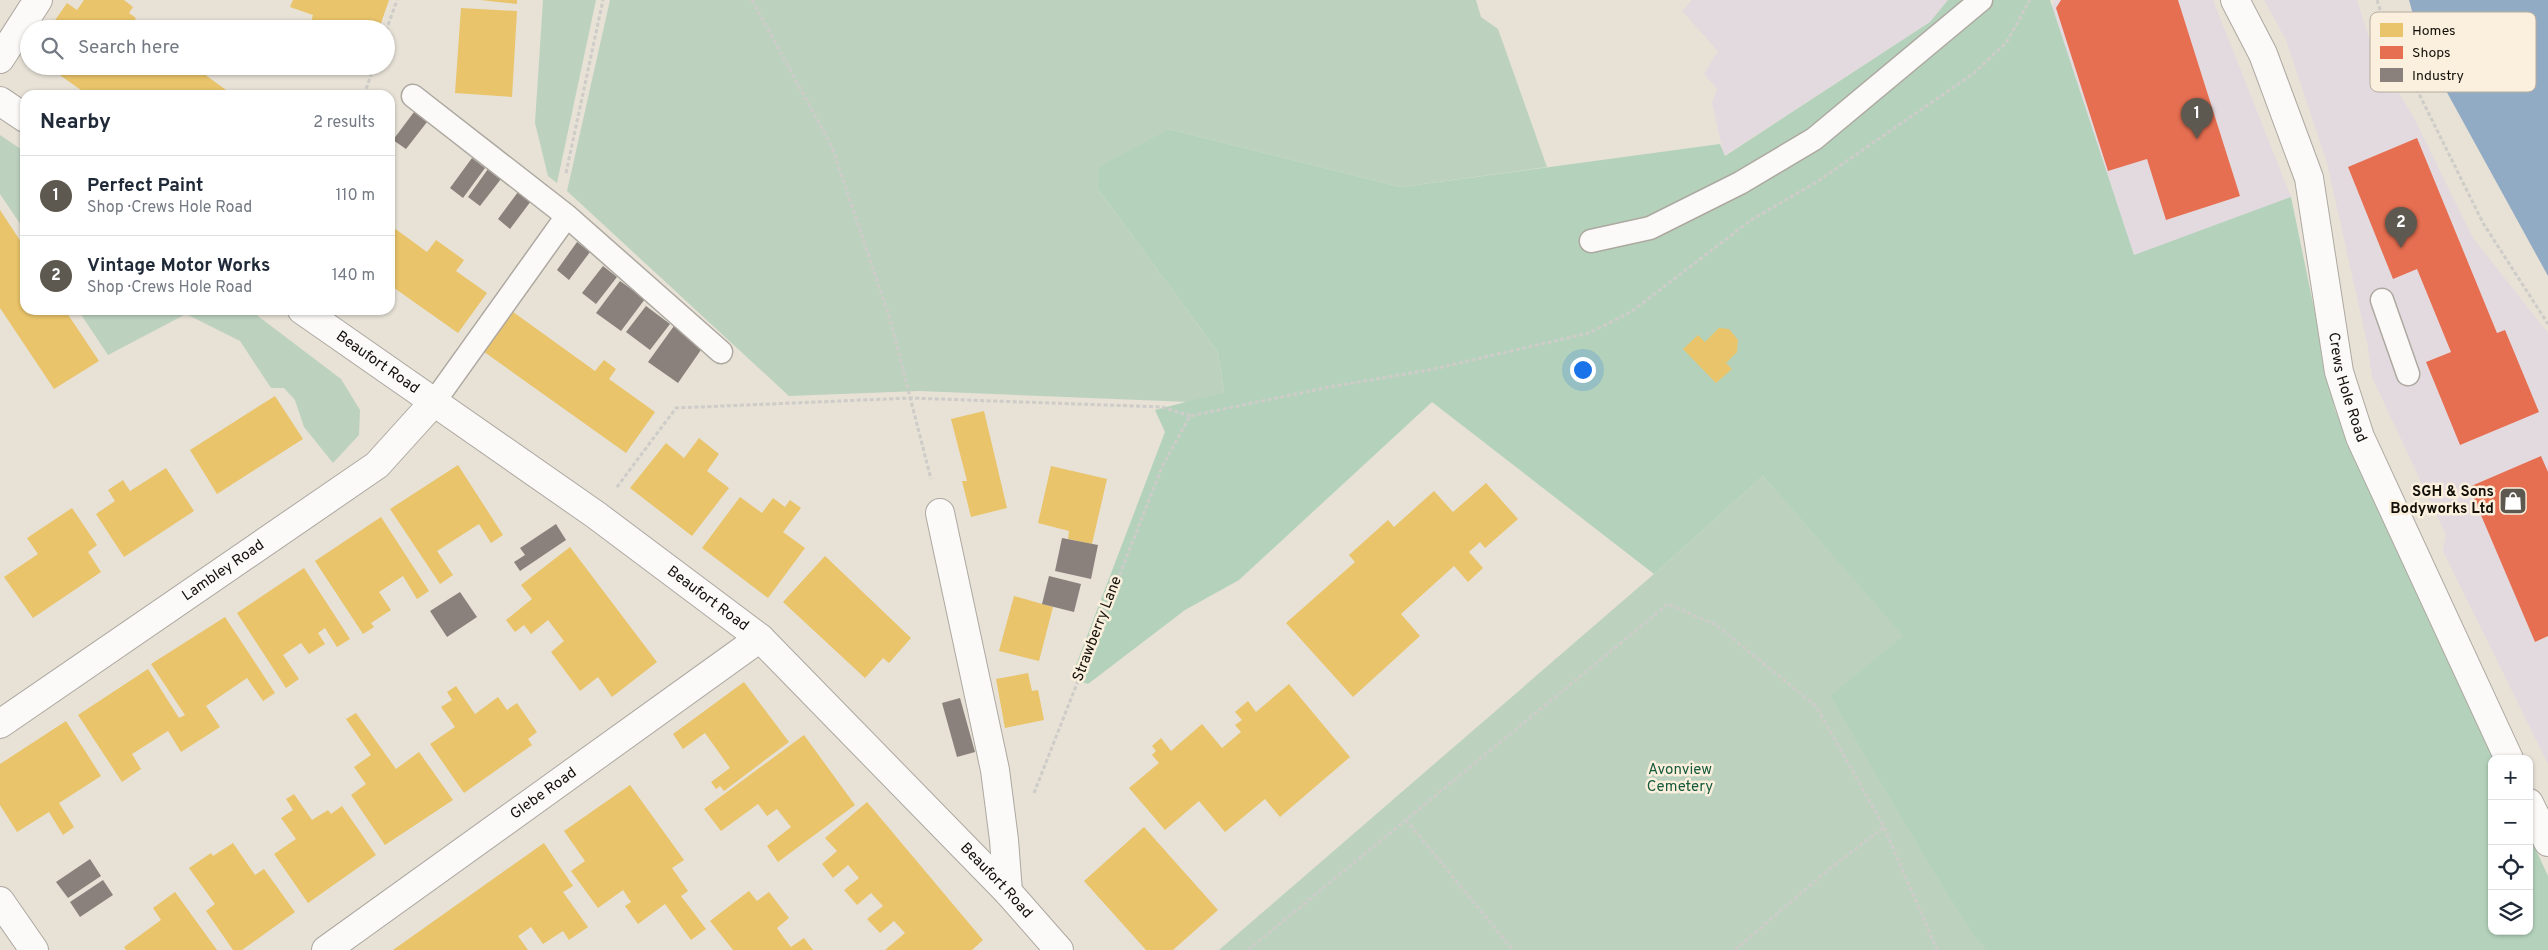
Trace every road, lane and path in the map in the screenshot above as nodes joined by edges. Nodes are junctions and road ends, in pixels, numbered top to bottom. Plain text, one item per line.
1 (38, 0) edge
2 (397, 0) edge
3 (603, 0) edge
4 (752, 0) edge
5 (1980, 0) edge
6 (2235, 0) edge
7 (2377, 0) edge
8 (2381, 12) edge
9 (25, 20) edge
10 (390, 20) edge
11 (20, 28) edge
12 (0, 59) edge
13 (371, 75) edge
14 (366, 90) edge
15 (2418, 92) edge
16 (413, 96) dead end
17 (0, 101) edge
18 (20, 115) edge
19 (564, 181) dead end
20 (567, 216) junction
21 (1592, 241) dead end
22 (2382, 300) dead end
23 (309, 315) edge
24 (2548, 324) edge
25 (721, 352) dead end
26 (2408, 374) dead end
27 (910, 398) junction
28 (434, 402) junction
29 (940, 513) joint
30 (596, 515) junction
31 (760, 638) junction
32 (0, 724) edge
33 (2507, 755) edge
34 (2533, 811) edge
35 (1406, 820) junction
36 (1884, 828) junction
37 (1004, 840) junction
38 (2548, 842) edge
39 (1008, 892) junction
40 (0, 901) edge
41 (34, 950) edge
42 (326, 950) edge
43 (1059, 950) edge
44 (1248, 950) edge
45 (1514, 950) edge
46 (1735, 950) edge
47 (1937, 950) edge

1 - 9 street
2 - 10 path
3 - 19 path
4 - 27 path
5 - 21 lane
6 - 33 street, Crews Hole Road
7 - 8 path
11 - 12 street
13 - 14 path
15 - 24 path
16 - 20 lane
17 - 18 street
20 - 25 lane
20 - 28 lane
22 - 26 lane
23 - 28 street, Beaufort Road
27 - 29 path
27 - 30 path
27 - 37 path, Strawberry Lane
28 - 30 street, Beaufort Road
28 - 32 street, Lambley Road
29 - 37 street
30 - 31 street, Beaufort Road
31 - 39 street, Beaufort Road
31 - 42 street, Glebe Road
34 - 38 street
35 - 36 path
35 - 44 path
35 - 45 path
36 - 46 path
36 - 47 path
37 - 39 street
39 - 43 street, Beaufort Road
40 - 41 street

